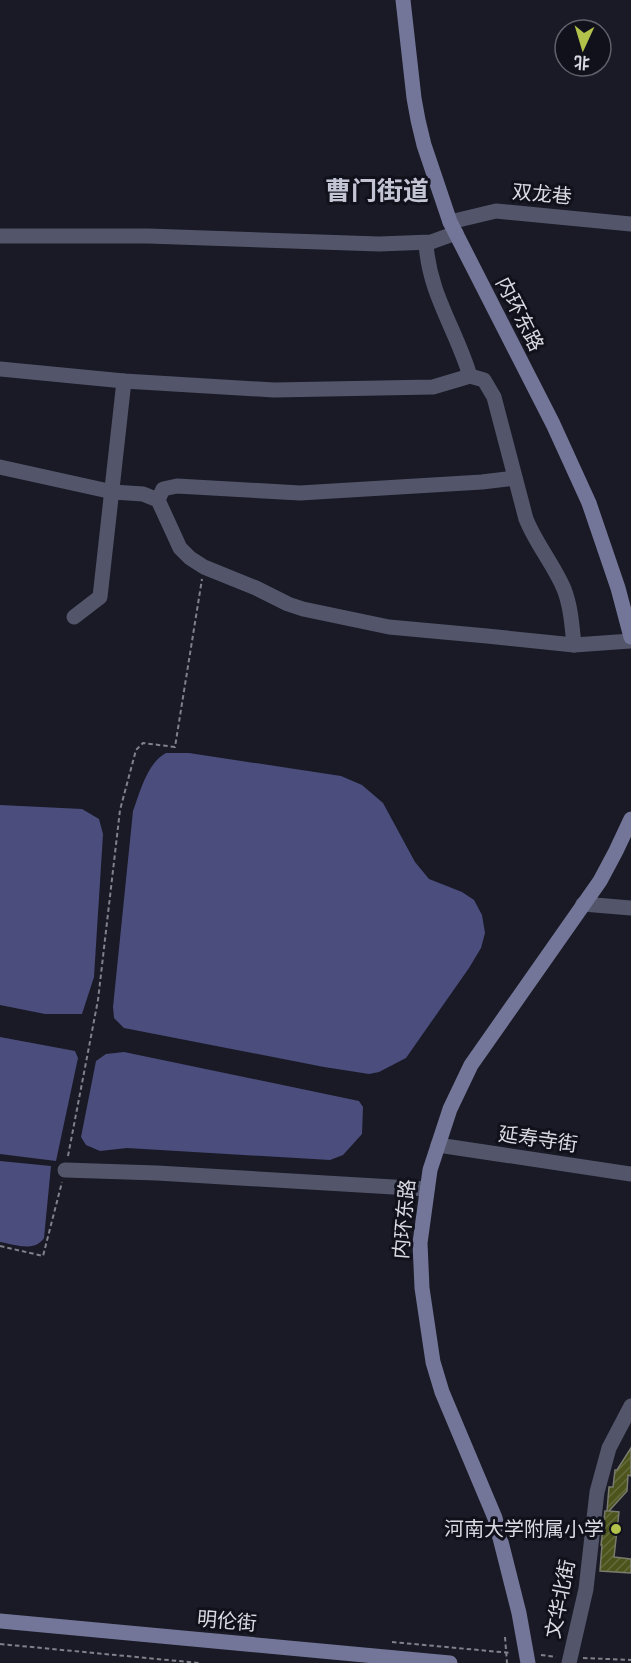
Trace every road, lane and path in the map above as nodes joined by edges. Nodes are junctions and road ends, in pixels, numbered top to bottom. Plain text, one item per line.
1 (403, 0) edge
2 (631, 224) edge
3 (453, 227) junction
4 (0, 236) edge
5 (426, 243) junction
6 (0, 369) edge
7 (470, 376) junction
8 (124, 381) junction
9 (0, 467) edge
10 (515, 478) junction
11 (112, 492) junction
12 (158, 500) junction
13 (204, 567) junction
14 (74, 616) dead end
15 (631, 639) edge
16 (574, 645) junction
17 (631, 819) edge
18 (583, 904) junction
19 (631, 908) edge
20 (438, 1145) junction
21 (65, 1170) junction
22 (631, 1174) edge
23 (427, 1189) junction
24 (0, 1246) edge
25 (629, 1414) edge
26 (0, 1622) edge
27 (0, 1632) edge
28 (505, 1637) dead end
29 (0, 1644) edge
30 (199, 1663) edge
31 (345, 1663) edge
32 (450, 1663) edge
33 (507, 1663) edge
34 (528, 1663) edge
35 (569, 1663) edge

1 - 3 street, 内环东路
2 - 3 street, 双龙巷
3 - 5 street, 双龙巷
3 - 15 street, 内环东路
4 - 5 street, 双龙巷
5 - 7 street
6 - 8 street
7 - 8 street
7 - 10 street
8 - 11 street
9 - 11 street
10 - 12 street
10 - 16 street
11 - 12 street
11 - 14 street
12 - 13 street
13 - 16 street
13 - 21 path
15 - 16 street
17 - 18 street, 内环东路
18 - 19 street
18 - 20 street, 内环东路
20 - 22 street, 延寿寺街
20 - 23 street, 内环东路
21 - 23 street
21 - 24 path
23 - 34 street, 内环东路
25 - 35 street, 文华北街
26 - 32 street, 明伦街
27 - 31 street, 明伦街
28 - 33 path
29 - 30 path

